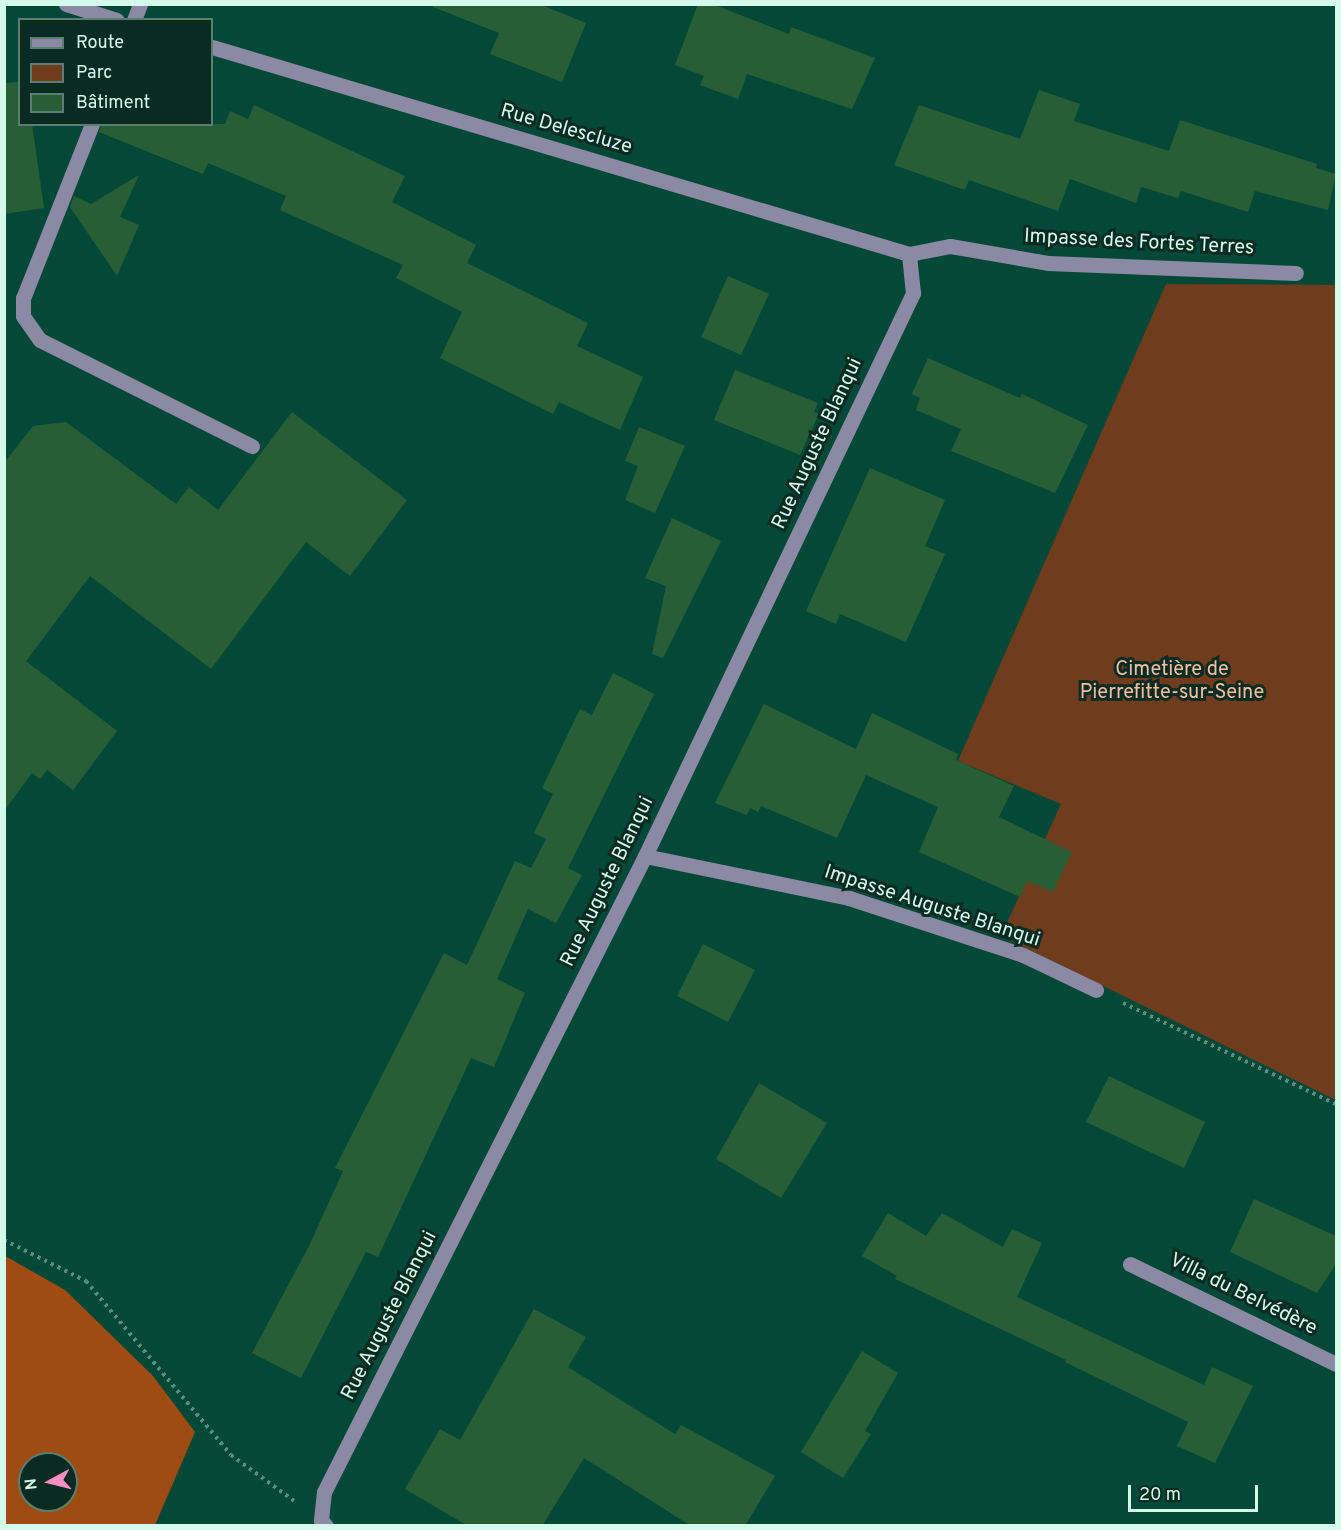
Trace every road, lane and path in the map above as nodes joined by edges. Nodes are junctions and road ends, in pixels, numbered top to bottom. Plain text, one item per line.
1 (66, 4) edge
2 (111, 18) edge
3 (213, 47) edge
4 (91, 126) edge
5 (909, 254) junction
6 (1296, 273) dead end
7 (252, 446) dead end
8 (645, 856) junction
9 (1096, 990) joint
10 (1336, 1104) edge
11 (4, 1240) edge
12 (1130, 1264) dead end
13 (1336, 1364) edge
14 (323, 1523) edge

1 - 2 street
3 - 5 street, Rue Delescluze
4 - 7 street
5 - 6 street, Impasse des Fortes Terres
5 - 8 street, Rue Auguste Blanqui
8 - 9 street, Impasse Auguste Blanqui
8 - 14 street, Rue Auguste Blanqui
9 - 10 path
11 - 14 path
12 - 13 street, Villa du Belvédère

